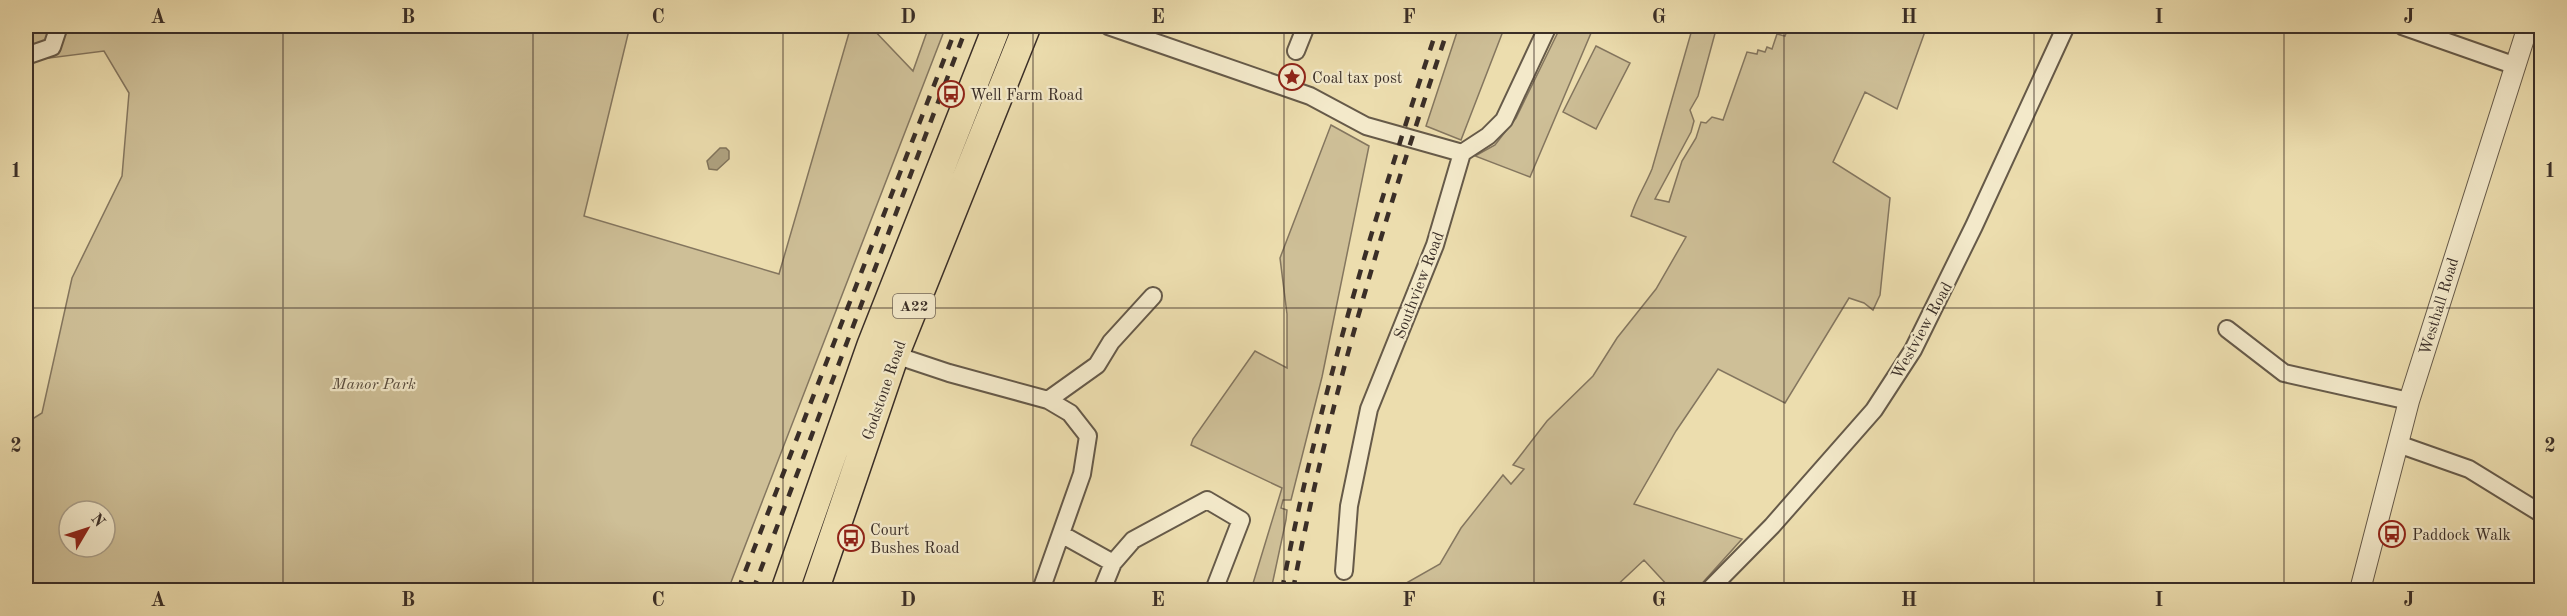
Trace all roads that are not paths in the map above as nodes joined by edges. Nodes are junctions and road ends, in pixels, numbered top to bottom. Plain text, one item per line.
1 (59, 26) edge
2 (997, 26) edge
3 (1027, 26) edge
4 (1108, 26) edge
5 (1306, 26) edge
6 (1548, 26) edge
7 (2066, 26) edge
8 (2402, 26) edge
9 (2528, 26) edge
10 (1296, 51) dead end
11 (26, 56) edge
12 (2516, 66) junction
13 (1462, 153) junction
14 (1153, 296) dead end
15 (2227, 329) dead end
16 (895, 355) junction
17 (1048, 400) junction
18 (2409, 401) junction
19 (2398, 444) junction
20 (2541, 514) edge
21 (1061, 534) junction
22 (1113, 563) junction
23 (1344, 571) dead end
24 (785, 591) edge
25 (815, 591) edge
26 (1041, 591) edge
27 (1102, 591) edge
28 (1214, 591) edge
29 (1709, 591) edge
30 (2360, 591) edge

1 - 11 street
2 - 24 highway, Godstone Road / A22
3 - 16 highway, Godstone Road / A22
4 - 13 street
5 - 10 street
6 - 13 street
7 - 29 street, Westview Road
8 - 12 street
9 - 12 street, Westhall Road
12 - 18 street, Westhall Road
13 - 23 street, Southview Road
14 - 17 street
15 - 18 street
16 - 17 street
16 - 25 highway, Godstone Road / A22
17 - 21 street
18 - 19 street, Westhall Road
19 - 20 street
19 - 30 street, Westhall Road
21 - 22 street
21 - 26 street
22 - 27 street
22 - 28 street

